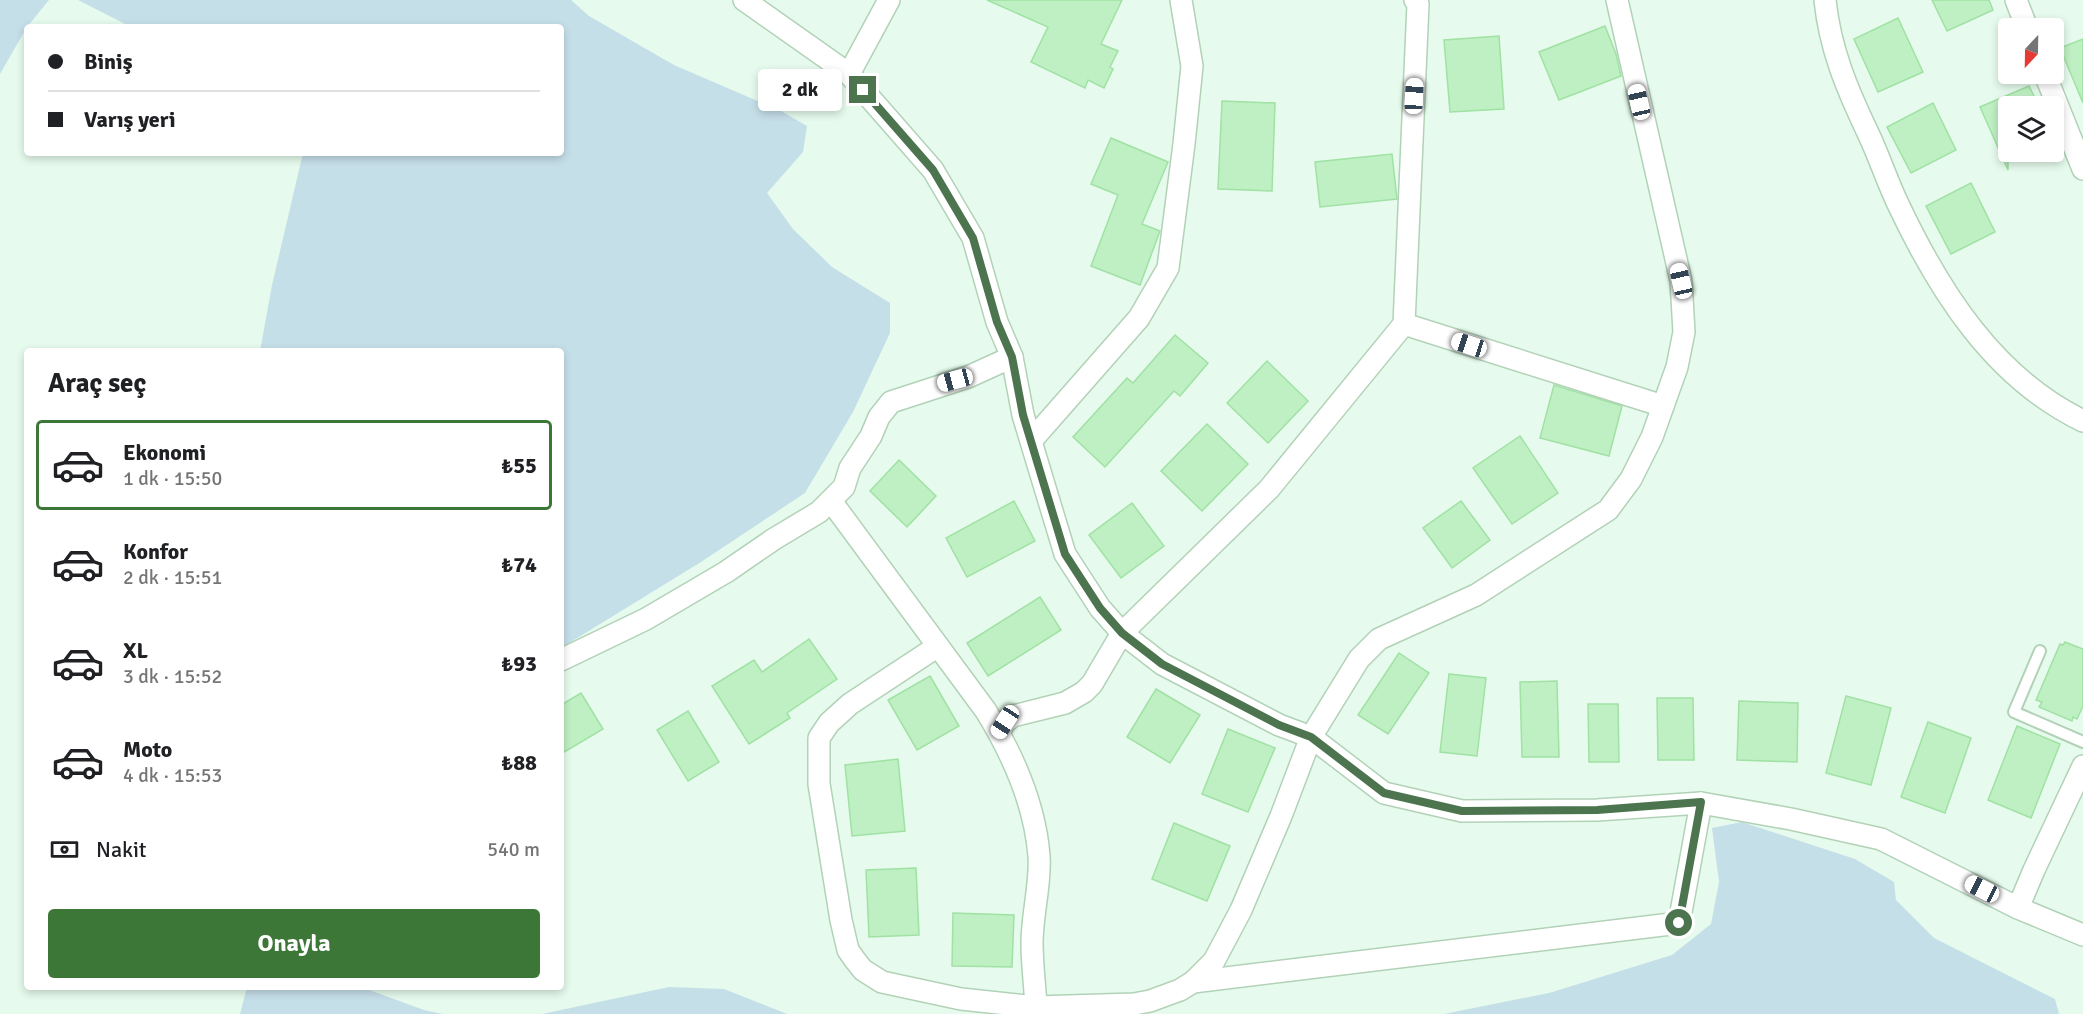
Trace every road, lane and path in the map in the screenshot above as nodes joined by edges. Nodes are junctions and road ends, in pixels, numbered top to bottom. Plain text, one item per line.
1 (744, 0) edge
2 (889, 0) edge
3 (1181, 0) edge
4 (1415, 0) edge
5 (1617, 0) edge
6 (2016, 0) edge
7 (1827, 1) edge
8 (2022, 18) edge
9 (849, 75) junction
10 (2048, 84) edge
11 (2083, 169) edge
12 (1404, 324) junction
13 (1012, 357) junction
14 (1663, 406) junction
15 (2082, 418) edge
16 (1031, 441) junction
17 (831, 501) junction
18 (1122, 633) junction
19 (938, 646) junction
20 (2040, 651) dead end
21 (564, 659) edge
22 (999, 732) junction
23 (1311, 737) junction
24 (2083, 742) edge
25 (2083, 766) edge
26 (1701, 802) junction
27 (2018, 908) junction
28 (2083, 935) edge
29 (1193, 982) junction
30 (1036, 1007) junction

1 - 9 street
2 - 9 street
3 - 16 street
4 - 12 street
5 - 14 street
6 - 8 street
7 - 15 street
9 - 13 street
10 - 11 street
12 - 14 street
12 - 18 street
13 - 16 street
13 - 17 street
14 - 23 street
16 - 18 street
17 - 19 street
17 - 21 street
18 - 22 street
18 - 23 street
19 - 22 street
19 - 30 street
20 - 24 lane
22 - 30 street
23 - 26 street
23 - 29 street
25 - 27 street
26 - 27 street
26 - 29 street
27 - 28 street
29 - 30 street

